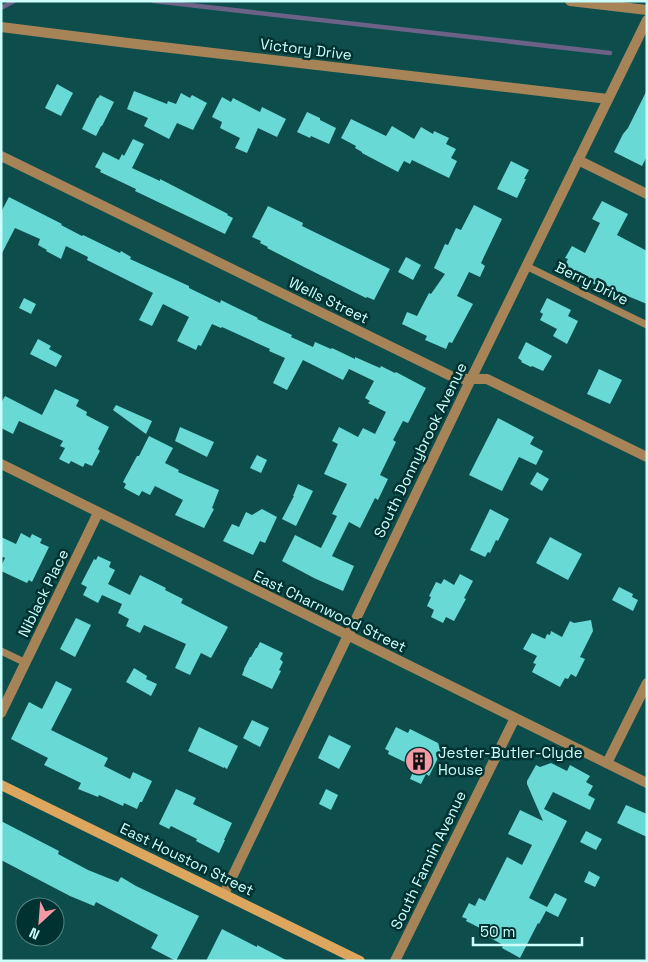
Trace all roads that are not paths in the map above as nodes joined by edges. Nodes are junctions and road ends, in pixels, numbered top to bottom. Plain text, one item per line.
1 (570, 1) edge
2 (647, 10) edge
3 (647, 20) edge
4 (1, 27) edge
5 (608, 99) junction
6 (1, 156) edge
7 (578, 160) junction
8 (647, 194) edge
9 (526, 266) junction
10 (647, 325) edge
11 (471, 379) junction
12 (647, 457) edge
13 (1, 464) edge
14 (98, 513) junction
15 (347, 636) junction
16 (1, 651) edge
17 (26, 663) junction
18 (647, 683) edge
19 (1, 713) edge
20 (515, 718) junction
21 (607, 763) junction
22 (647, 783) edge
23 (1, 785) edge
24 (224, 894) junction
25 (360, 961) edge
26 (395, 961) edge

1 - 2 street
3 - 5 street, South Donnybrook Avenue
4 - 5 street, Victory Drive
5 - 7 street, South Donnybrook Avenue
6 - 11 street, Wells Street
7 - 8 street
7 - 9 street, South Donnybrook Avenue
9 - 10 lane, Berry Drive
9 - 11 street, South Donnybrook Avenue
11 - 12 street, Wells Street
11 - 15 street, South Donnybrook Avenue
13 - 14 street, East Charnwood Street
14 - 15 street, East Charnwood Street
14 - 17 street, Niblack Place
15 - 20 street, East Charnwood Street
15 - 24 street, South Donnybrook Avenue
16 - 17 lane
17 - 19 street, Niblack Place
18 - 21 street
20 - 21 street, East Charnwood Street
20 - 26 street, South Fannin Avenue
21 - 22 street, East Charnwood Street
23 - 24 street, East Houston Street
24 - 25 street, East Houston Street

